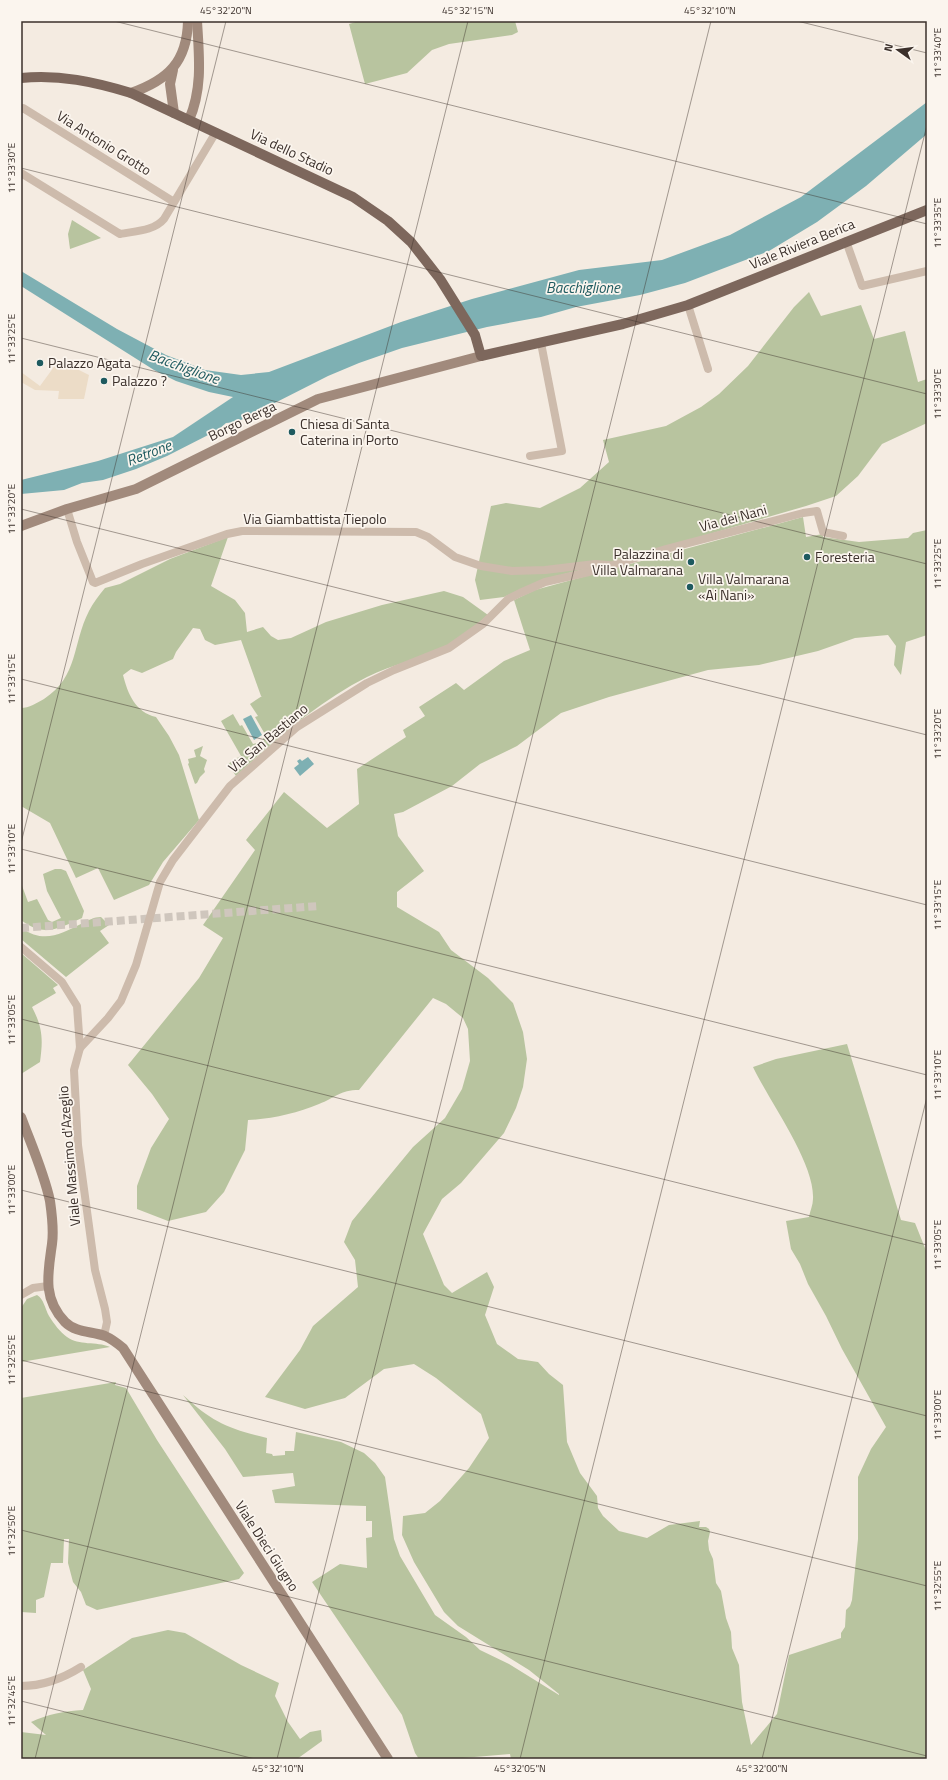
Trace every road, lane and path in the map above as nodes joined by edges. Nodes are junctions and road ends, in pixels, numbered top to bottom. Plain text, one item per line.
1 (188, 21) edge
2 (197, 21) edge
3 (174, 68) junction
4 (21, 78) edge
5 (131, 93) junction
6 (21, 109) edge
7 (174, 113) junction
8 (189, 120) junction
9 (216, 132) junction
10 (21, 173) edge
11 (174, 202) junction
12 (927, 210) edge
13 (846, 241) junction
14 (927, 271) edge
15 (688, 305) junction
16 (541, 343) junction
17 (481, 356) junction
18 (708, 369) dead end
19 (530, 456) dead end
20 (67, 508) junction
21 (21, 526) edge
22 (843, 536) dead end
23 (615, 565) junction
24 (21, 947) edge
25 (80, 1048) junction
26 (21, 1117) edge
27 (48, 1286) junction
28 (21, 1295) edge
29 (104, 1336) junction
30 (81, 1668) dead end
31 (21, 1686) edge
32 (388, 1759) edge

1 - 3 main road
2 - 8 main road
3 - 5 main road
3 - 7 main road
4 - 5 main road, Via dello Stadio
5 - 7 main road, Via dello Stadio
6 - 11 street, Via Antonio Grotto
7 - 8 main road, Via dello Stadio
8 - 9 main road, Via dello Stadio
9 - 11 street
9 - 17 main road, Via dello Stadio
10 - 11 street
12 - 13 main road, Viale Riviera Berica
13 - 14 street
13 - 15 main road, Viale Riviera Berica
15 - 16 main road, Viale Riviera Berica
15 - 18 street
16 - 17 main road, Viale Riviera Berica
16 - 19 street
17 - 20 main road, Borgo Berga
20 - 21 main road, Borgo Berga
20 - 23 street, Via Giambattista Tiepolo
22 - 23 street, Via dei Nani
23 - 25 street, Via San Bastiano
24 - 25 street, Viale Massimo d'Azeglio
25 - 29 street, Viale Massimo d'Azeglio
26 - 27 main road
27 - 28 street
27 - 29 main road
29 - 32 main road, Viale Dieci Giugno
30 - 31 street

